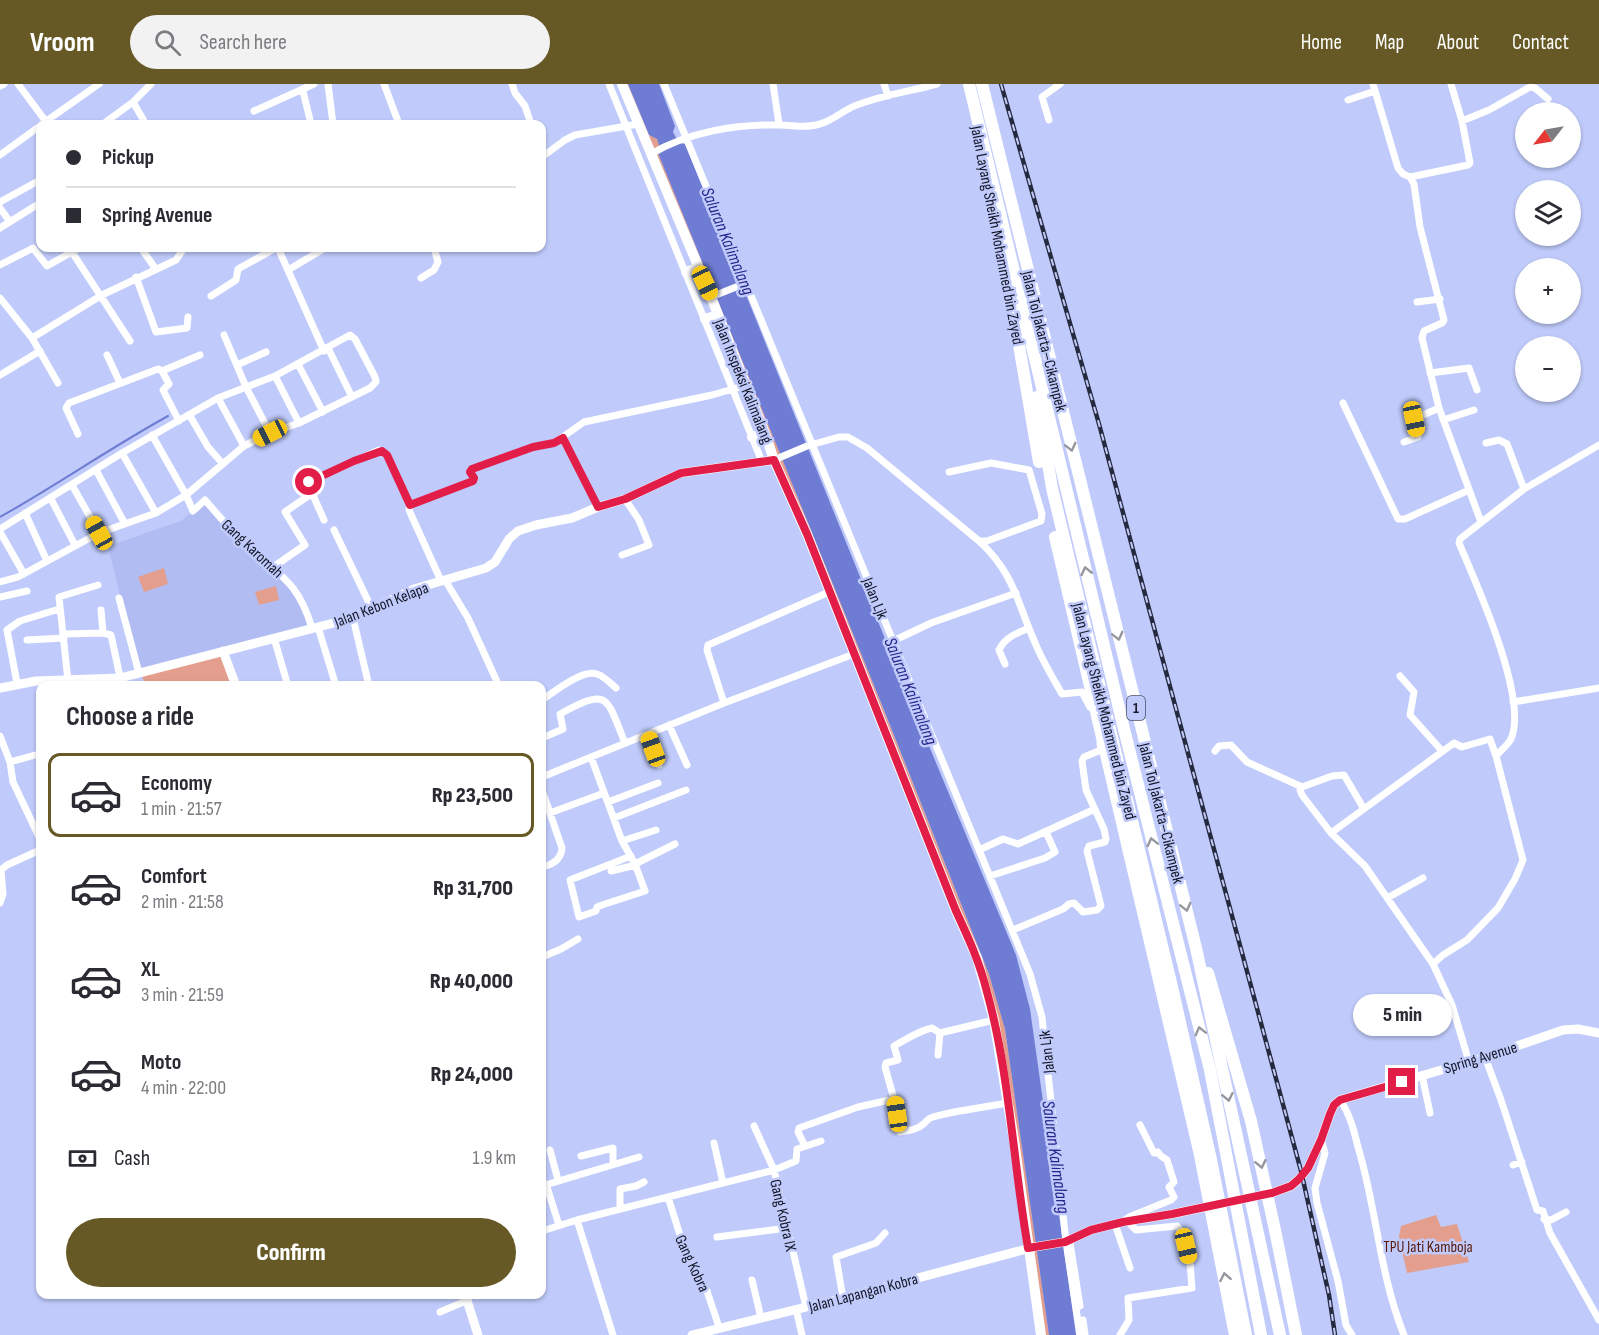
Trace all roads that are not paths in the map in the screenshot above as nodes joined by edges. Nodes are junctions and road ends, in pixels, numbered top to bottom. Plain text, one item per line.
1 (18, 84) edge
2 (99, 84) edge
3 (151, 84) edge
4 (291, 84) edge
5 (314, 84) edge
6 (328, 84) edge
7 (384, 84) edge
8 (512, 84) edge
9 (609, 84) edge
10 (622, 84) edge
11 (664, 84) edge
12 (773, 84) edge
13 (884, 84) edge
14 (936, 84) edge
15 (969, 84) edge
16 (976, 84) edge
17 (982, 84) edge
18 (1060, 84) edge
19 (1450, 84) edge
20 (1374, 87) edge
21 (305, 88) junction
22 (295, 92) junction
23 (888, 96) junction
24 (1548, 99) dead end
25 (1348, 100) dead end
26 (133, 102) junction
27 (254, 111) dead end
28 (41, 120) edge
29 (50, 120) edge
30 (108, 120) edge
31 (143, 120) edge
32 (310, 120) edge
33 (332, 120) edge
34 (398, 120) edge
35 (530, 120) edge
36 (1049, 120) dead end
37 (1462, 122) junction
38 (638, 124) junction
39 (779, 124) junction
40 (626, 126) junction
41 (36, 130) edge
42 (683, 139) junction
43 (655, 151) junction
44 (546, 154) edge
45 (0, 155) edge
46 (1410, 177) junction
47 (36, 182) edge
48 (665, 190) junction
49 (654, 195) junction
50 (0, 202) edge
51 (36, 206) edge
52 (0, 208) edge
53 (10, 222) junction
54 (0, 228) edge
55 (36, 247) edge
56 (40, 252) edge
57 (72, 252) joint
58 (144, 252) edge
59 (180, 252) edge
60 (270, 252) edge
61 (279, 252) edge
62 (318, 252) edge
63 (435, 252) edge
64 (0, 265) edge
65 (155, 268) junction
66 (698, 268) junction
67 (288, 270) junction
68 (686, 272) junction
69 (0, 273) edge
70 (136, 278) junction
71 (421, 278) dead end
72 (744, 284) junction
73 (102, 295) junction
74 (211, 296) dead end
75 (713, 296) junction
76 (0, 298) edge
77 (1440, 299) junction
78 (1417, 302) dead end
79 (718, 315) junction
80 (188, 317) dead end
81 (705, 320) junction
82 (224, 335) dead end
83 (32, 338) junction
84 (130, 341) dead end
85 (326, 349) junction
86 (40, 351) junction
87 (266, 352) dead end
88 (200, 354) dead end
89 (107, 355) dead end
90 (298, 364) junction
91 (237, 365) junction
92 (162, 371) junction
93 (1430, 373) junction
94 (0, 375) edge
95 (275, 376) junction
96 (58, 383) dead end
97 (120, 383) junction
98 (747, 385) junction
99 (246, 387) junction
100 (733, 389) junction
101 (1477, 390) dead end
102 (352, 396) junction
103 (218, 398) junction
104 (1343, 402) dead end
105 (1439, 408) junction
106 (1474, 410) dead end
107 (323, 412) junction
108 (190, 416) junction
109 (1443, 420) junction
110 (179, 422) junction
111 (299, 423) junction
112 (270, 433) junction
113 (765, 433) junction
114 (78, 434) dead end
115 (152, 435) junction
116 (752, 436) junction
117 (563, 438) junction
118 (1404, 442) dead end
119 (1486, 442) dead end
120 (810, 445) junction
121 (1599, 445) edge
122 (244, 446) junction
123 (122, 453) junction
124 (778, 459) junction
125 (762, 462) junction
126 (223, 464) junction
127 (96, 470) junction
128 (949, 472) dead end
129 (72, 485) junction
130 (1469, 489) junction
131 (1524, 489) junction
132 (312, 493) junction
133 (186, 495) junction
134 (51, 499) junction
135 (625, 499) junction
136 (410, 505) junction
137 (598, 507) junction
138 (25, 513) junction
139 (156, 513) junction
140 (324, 520) dead end
141 (1481, 522) junction
142 (125, 524) junction
143 (334, 530) dead end
144 (0, 531) edge
145 (99, 533) junction
146 (979, 541) junction
147 (75, 545) junction
148 (10, 552) junction
149 (0, 554) edge
150 (622, 555) dead end
151 (47, 561) junction
152 (273, 567) junction
153 (24, 574) junction
154 (443, 580) junction
155 (0, 582) edge
156 (98, 585) dead end
157 (27, 591) dead end
158 (829, 592) junction
159 (1016, 593) junction
160 (0, 597) edge
161 (119, 598) dead end
162 (59, 609) junction
163 (372, 609) junction
164 (101, 610) dead end
165 (353, 618) junction
166 (315, 628) junction
167 (1029, 628) junction
168 (103, 633) junction
169 (64, 636) junction
170 (274, 638) junction
171 (27, 640) dead end
172 (893, 640) junction
173 (224, 651) junction
174 (854, 654) junction
175 (1005, 664) dead end
176 (139, 673) junction
177 (1400, 676) dead end
178 (68, 681) edge
179 (121, 681) edge
180 (123, 681) edge
181 (234, 681) edge
182 (287, 681) edge
183 (334, 681) edge
184 (368, 681) edge
185 (497, 681) edge
186 (17, 684) junction
187 (36, 684) edge
188 (0, 688) edge
189 (616, 688) dead end
190 (1599, 688) edge
191 (546, 697) edge
192 (724, 702) junction
193 (1514, 702) junction
194 (669, 725) junction
195 (648, 734) junction
196 (0, 736) edge
197 (546, 736) edge
198 (625, 743) junction
199 (1215, 751) dead end
200 (1442, 751) junction
201 (35, 755) dead end
202 (1496, 756) junction
203 (591, 757) junction
204 (10, 762) junction
205 (659, 765) dead end
206 (687, 765) dead end
207 (546, 775) edge
208 (658, 783) dead end
209 (1302, 787) junction
210 (686, 790) dead end
211 (604, 793) junction
212 (546, 802) edge
213 (608, 802) junction
214 (1095, 809) junction
215 (1364, 809) junction
216 (550, 813) junction
217 (614, 818) junction
218 (36, 824) edge
219 (656, 830) dead end
220 (1046, 832) junction
221 (1331, 833) junction
222 (622, 841) junction
223 (675, 844) dead end
224 (979, 850) junction
225 (36, 852) edge
226 (631, 856) junction
227 (636, 864) junction
228 (546, 865) edge
229 (611, 872) dead end
230 (990, 876) junction
231 (1423, 878) dead end
232 (1389, 897) junction
233 (0, 903) edge
234 (1013, 930) junction
235 (578, 939) dead end
236 (1196, 948) junction
237 (546, 955) edge
238 (1433, 964) junction
239 (994, 1020) junction
240 (940, 1033) junction
241 (1599, 1033) edge
242 (938, 1055) dead end
243 (1485, 1057) junction
244 (1470, 1062) junction
245 (1209, 1070) junction
246 (1422, 1075) junction
247 (894, 1099) junction
248 (1340, 1100) junction
249 (1007, 1104) junction
250 (1430, 1113) dead end
251 (1140, 1125) dead end
252 (754, 1126) dead end
253 (1321, 1140) junction
254 (821, 1141) dead end
255 (714, 1143) dead end
256 (805, 1146) junction
257 (550, 1150) dead end
258 (581, 1156) dead end
259 (639, 1157) dead end
260 (1522, 1162) junction
261 (613, 1164) junction
262 (1513, 1165) dead end
263 (774, 1170) junction
264 (558, 1180) junction
265 (644, 1182) dead end
266 (723, 1183) junction
267 (546, 1184) edge
268 (546, 1190) edge
269 (669, 1197) junction
270 (620, 1209) junction
271 (1566, 1212) dead end
272 (1544, 1219) junction
273 (577, 1220) junction
274 (1122, 1222) junction
275 (559, 1225) junction
276 (788, 1228) junction
277 (546, 1230) edge
278 (885, 1233) dead end
279 (717, 1237) dead end
280 (1067, 1241) junction
281 (1031, 1247) junction
282 (1130, 1268) dead end
283 (753, 1280) dead end
284 (843, 1298) junction
285 (463, 1299) edge
286 (467, 1299) edge
287 (806, 1307) junction
288 (796, 1309) junction
289 (440, 1312) dead end
290 (761, 1318) junction
291 (1599, 1320) edge
292 (719, 1328) junction
293 (478, 1335) edge
294 (613, 1335) edge
295 (692, 1335) edge
296 (802, 1335) edge
297 (1041, 1335) edge
298 (1080, 1335) edge
299 (1085, 1335) edge
300 (1120, 1335) edge
301 (1235, 1335) edge
302 (1246, 1335) edge
303 (1252, 1335) edge
304 (1261, 1335) edge
305 (1280, 1335) edge
306 (1296, 1335) edge
307 (1352, 1335) edge
308 (1403, 1335) edge

1 - 28 street
2 - 29 street
3 - 26 street
4 - 22 street
5 - 21 street
6 - 33 street
7 - 34 street
8 - 35 street
9 - 40 street, Jalan Inspeksi Kalimalang
10 - 38 main road, Jalan Inspeksi Kalimalang
11 - 42 street, Jalan Ljk
12 - 39 street
13 - 23 street
14 - 23 street
245 -> 15 highway, Jalan Tol Jakarta–Cikampek / 1
301 -> 15 highway, Jalan Layang Sheikh Mohammed bin Zayed / 1
16 - 302 highway, Jalan Layang Sheikh Mohammed bin Zayed / 1
17 -> 236 highway, Jalan Tol Jakarta–Cikampek / 1
18 - 36 street
19 - 37 street
20 - 25 street
20 - 46 street
21 - 22 street
21 - 32 street
22 - 27 street
23 - 39 street
24 - 37 street
26 - 30 street
26 - 31 street
37 - 46 street
38 - 40 street
38 - 43 main road, Jalan Inspeksi Kalimalang
39 - 42 street
40 - 44 street
40 - 49 street, Jalan Inspeksi Kalimalang
41 - 45 street
42 - 43 street
42 - 72 street, Jalan Ljk
43 - 48 main road, Jalan Inspeksi Kalimalang
46 - 77 street
47 - 50 street
48 - 49 main road
48 - 66 main road, Jalan Inspeksi Kalimalang
49 - 68 street, Jalan Inspeksi Kalimalang
51 - 53 street
52 - 53 street
53 - 54 street
55 - 64 street
56 - 57 street
57 - 73 street
58 - 65 street
59 - 65 street
60 - 74 street
61 - 67 street
62 - 67 street
63 - 71 street
64 - 69 street
65 - 70 street
66 - 68 main road
66 - 75 main road, Jalan Inspeksi Kalimalang
67 - 85 street
68 - 81 street, Jalan Inspeksi Kalimalang
70 - 73 street
70 - 80 street
72 - 75 street
72 - 120 street, Jalan Ljk
73 - 83 street
73 - 84 street
75 - 79 main road, Jalan Inspeksi Kalimalang
76 - 83 street
77 - 78 street
77 - 93 street
79 - 81 main road
79 - 98 main road, Jalan Inspeksi Kalimalang
81 - 100 street, Jalan Inspeksi Kalimalang
82 - 91 street
83 - 86 street
85 - 90 street
85 - 102 street
85 - 102 street
86 - 94 street
86 - 96 street
87 - 91 street
88 - 92 street
89 - 97 street
90 - 95 street
90 - 107 street
91 - 99 street
92 - 97 street
92 - 110 street
93 - 101 street
93 - 105 street
95 - 99 street
95 - 111 street
97 - 114 street
98 - 100 street
98 - 113 main road, Jalan Inspeksi Kalimalang
99 - 103 street
99 - 112 street
100 - 116 street, Jalan Inspeksi Kalimalang
100 - 117 street
102 - 107 street
103 - 108 street
103 - 122 street
104 - 130 street
105 - 109 street
105 - 118 street
106 - 109 street
107 - 111 street
108 - 110 street
108 - 126 street
109 - 130 street
110 - 115 street
111 - 112 street
112 - 122 street
113 - 116 main road
113 - 124 main road, Jalan Inspeksi Kalimalang
115 - 123 street
115 - 133 street
116 - 125 street, Jalan Inspeksi Kalimalang
117 - 136 street
117 - 137 street
119 - 131 street
120 - 124 street
120 - 146 street
120 - 172 street, Jalan Ljk
121 - 131 street
122 - 126 street
123 - 127 street
123 - 139 street
124 - 125 street, Jalan Kebon Kelapa
124 - 158 main road, Jalan Inspeksi Kalimalang
125 - 135 street, Jalan Kebon Kelapa
126 - 133 street
127 - 129 street
127 - 142 street
128 - 146 street
129 - 134 street
129 - 145 street
130 - 141 street
131 - 141 street
132 - 136 street
132 - 140 street
132 - 152 street
133 - 139 street
133 - 152 street, Gang Karomah
134 - 138 street
134 - 147 street
135 - 137 street, Jalan Kebon Kelapa
135 - 150 street
136 - 154 street
137 - 154 street, Jalan Kebon Kelapa
138 - 144 street
138 - 151 street
139 - 142 street
141 - 193 street
142 - 145 street
143 - 163 street
144 - 148 street
145 - 147 street
146 - 159 street
147 - 151 street
148 - 149 street
148 - 153 street
151 - 153 street
152 - 166 street, Gang Karomah
153 - 155 street
154 - 163 street, Jalan Kebon Kelapa
154 - 185 street
156 - 162 street
157 - 160 street
158 - 174 main road, Jalan Inspeksi Kalimalang
158 - 192 street
159 - 167 street
159 - 172 street
161 - 176 street
162 - 169 street
162 - 186 street
163 - 165 street, Jalan Kebon Kelapa
164 - 168 street
165 - 166 street, Jalan Kebon Kelapa
165 - 184 street
166 - 170 street, Jalan Kebon Kelapa
166 - 183 street, Gang Karomah
167 - 175 street
167 - 214 street
168 - 169 street
168 - 179 street
169 - 171 street
169 - 178 street
170 - 173 street, Jalan Kebon Kelapa
170 - 182 street
172 - 224 street, Jalan Ljk
173 - 176 street, Jalan Kebon Kelapa
173 - 181 street
174 - 192 street
174 - 239 main road, Jalan Inspeksi Kalimalang
176 - 180 street, Jalan Kebon Kelapa
177 - 200 street
186 - 187 street, Jalan Kebon Kelapa
186 - 188 street, Jalan Kebon Kelapa
189 - 191 street
190 - 193 street
192 - 194 street
193 - 202 street
194 - 195 street
194 - 206 street
195 - 198 street
195 - 205 street
196 - 204 street
197 - 198 street
198 - 203 street
199 - 209 street
200 - 202 street
200 - 215 street
201 - 204 street
202 - 238 street
203 - 207 street
203 - 211 street
204 - 218 street
208 - 213 street
209 - 215 street
209 - 221 street
210 - 217 street
211 - 213 street
211 - 216 street
212 - 216 street
213 - 217 street
214 - 220 street
214 - 234 street
215 - 221 street
216 - 228 street
217 - 222 street
219 - 222 street
220 - 224 street
220 - 230 street
221 - 232 street
222 - 226 street
223 - 227 street
224 - 230 street, Jalan Ljk
225 - 233 street
226 - 227 street
226 - 227 street
227 - 229 street
230 - 234 street, Jalan Ljk
231 - 232 street
232 - 238 street
234 - 280 street, Jalan Ljk
235 - 237 street
236 -> 305 highway, Jalan Tol Jakarta–Cikampek / 1
236 -> 306 highway
238 - 244 street
239 - 240 street
239 - 249 main road, Jalan Inspeksi Kalimalang
240 - 242 street
240 - 247 street
241 - 243 street, Spring Avenue
243 - 244 street, Spring Avenue
243 - 260 street
244 - 246 street, Spring Avenue
245 - 303 highway
245 - 304 highway, Jalan Tol Jakarta–Cikampek / 1
246 - 248 street, Spring Avenue
246 - 250 street
247 - 249 street
247 - 256 street
248 - 253 street
248 - 308 street
249 - 281 main road, Jalan Inspeksi Kalimalang
251 - 274 street
252 - 263 street, Gang Kobra IX
253 - 274 street, Jalan Lapangan Kobra
253 - 307 street
254 - 256 street
255 - 266 street
256 - 263 street
257 - 264 street
258 - 261 street
259 - 261 street
260 - 262 street
260 - 272 street
261 - 264 street
263 - 266 street
263 - 276 street, Gang Kobra IX
264 - 267 street
265 - 270 street
266 - 269 street
268 - 275 street
269 - 270 street
269 - 292 street, Gang Kobra
270 - 273 street
271 - 272 street
272 - 291 street
273 - 275 street
273 - 294 street
274 - 280 street, Jalan Lapangan Kobra
274 - 282 street
274 - 300 street
275 - 277 street
276 - 279 street
276 - 287 street, Gang Kobra IX
278 - 284 street
280 - 281 street, Jalan Lapangan Kobra
280 - 298 street
280 - 299 street
281 - 284 street, Jalan Lapangan Kobra
281 - 297 main road, Jalan Inspeksi Kalimalang
283 - 290 street
284 - 287 street, Jalan Lapangan Kobra
285 - 289 street
286 - 293 street
287 - 288 street, Jalan Lapangan Kobra
288 - 290 street, Jalan Lapangan Kobra
288 - 296 street
290 - 292 street, Jalan Lapangan Kobra
292 - 295 street, Jalan Lapangan Kobra

